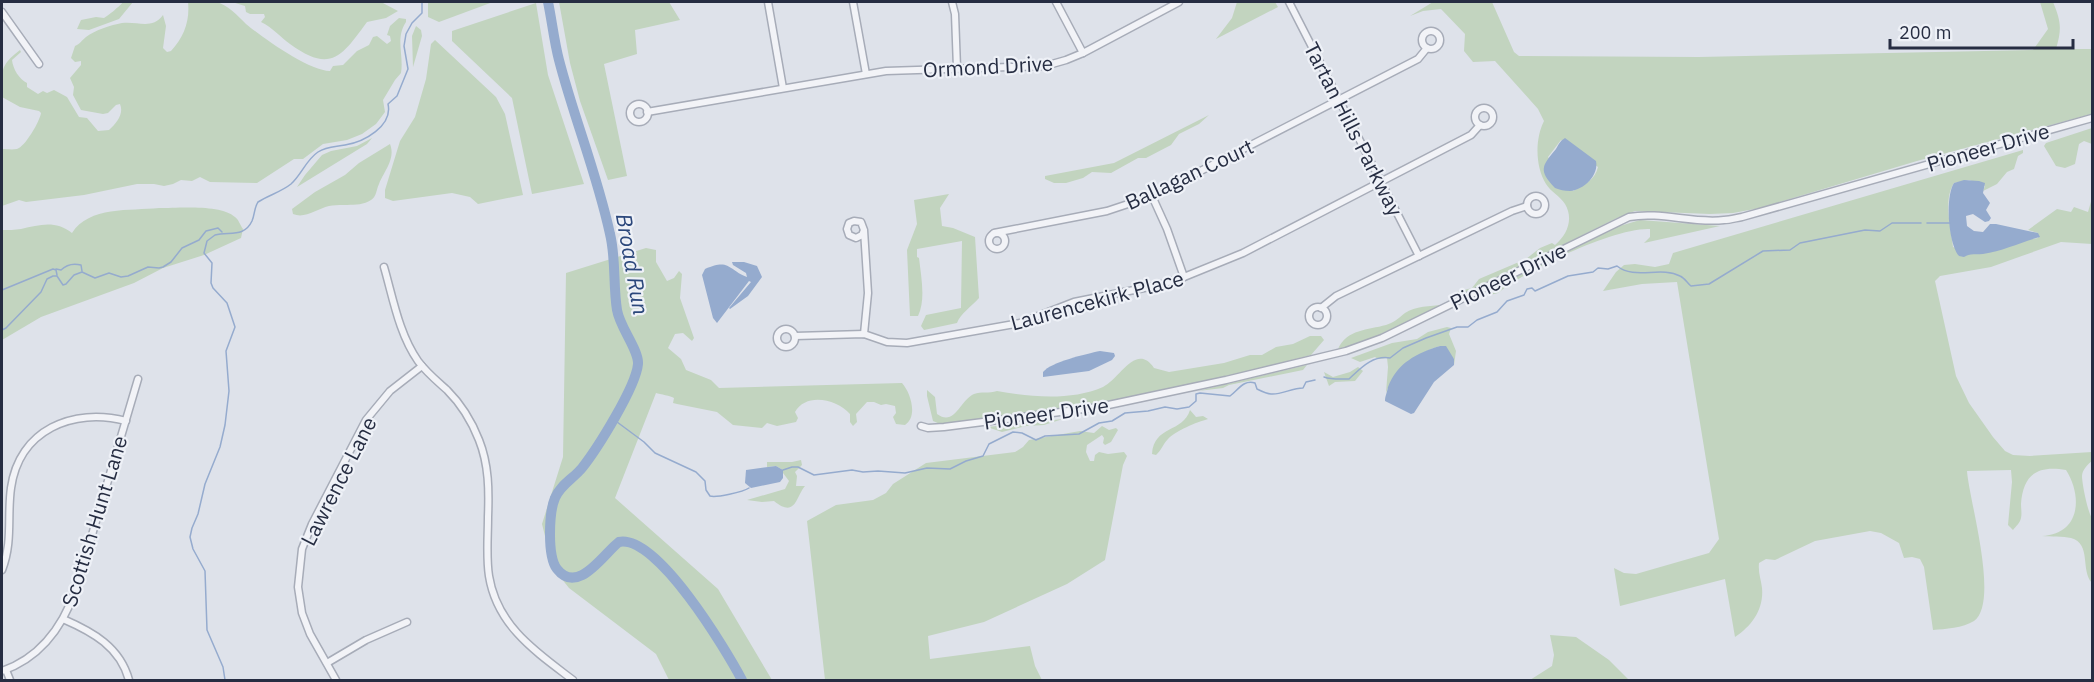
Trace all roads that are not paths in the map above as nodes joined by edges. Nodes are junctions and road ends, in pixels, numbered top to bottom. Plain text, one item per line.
1 (768, 2) edge
2 (853, 2) edge
3 (952, 2) edge
4 (1056, 2) edge
5 (1179, 2) edge
6 (1289, 2) edge
7 (3, 16) edge
8 (1427, 48) dead end
9 (1083, 53) junction
10 (39, 64) dead end
11 (957, 68) junction
12 (866, 74) junction
13 (783, 88) junction
14 (1340, 100) junction
15 (647, 112) dead end
16 (2092, 118) edge
17 (1480, 125) dead end
18 (1382, 182) junction
19 (1152, 196) junction
20 (1527, 206) dead end
21 (864, 230) dead end
22 (994, 233) dead end
23 (1419, 256) junction
24 (384, 267) dead end
25 (1184, 277) junction
26 (1321, 308) dead end
27 (864, 334) junction
28 (795, 336) dead end
29 (422, 366) junction
30 (138, 378) dead end
31 (126, 421) junction
32 (921, 426) dead end
33 (2, 570) edge
34 (63, 619) junction
35 (407, 622) dead end
36 (327, 663) junction
37 (4, 670) edge
38 (10, 681) edge
39 (129, 681) edge
40 (336, 681) edge
41 (573, 681) edge

1 - 13 street
2 - 12 street
3 - 11 street
4 - 9 street
5 - 9 street, Ormond Drive
6 - 14 street, Tartan Hills Parkway
7 - 10 street
8 - 14 street, Ballagan Court
9 - 11 street, Ormond Drive
11 - 12 street, Ormond Drive
12 - 13 street, Ormond Drive
13 - 15 street, Ormond Drive
14 - 18 street, Tartan Hills Parkway
14 - 19 street, Ballagan Court
16 - 32 street, Pioneer Drive
17 - 18 street, Laurencekirk Place
18 - 23 street, Tartan Hills Parkway
18 - 25 street, Laurencekirk Place
19 - 22 street, Ballagan Court
19 - 25 street
20 - 23 street
21 - 27 street
23 - 26 street
24 - 29 street
25 - 27 street, Laurencekirk Place
27 - 28 street, Laurencekirk Place
29 - 36 street, Lawrence Lane
29 - 41 street
30 - 31 street, Scottish Hunt Lane
31 - 33 street
31 - 34 street, Scottish Hunt Lane
34 - 37 street, Scottish Hunt Lane
34 - 39 street
35 - 36 street
36 - 40 street, Lawrence Lane
37 - 38 street

